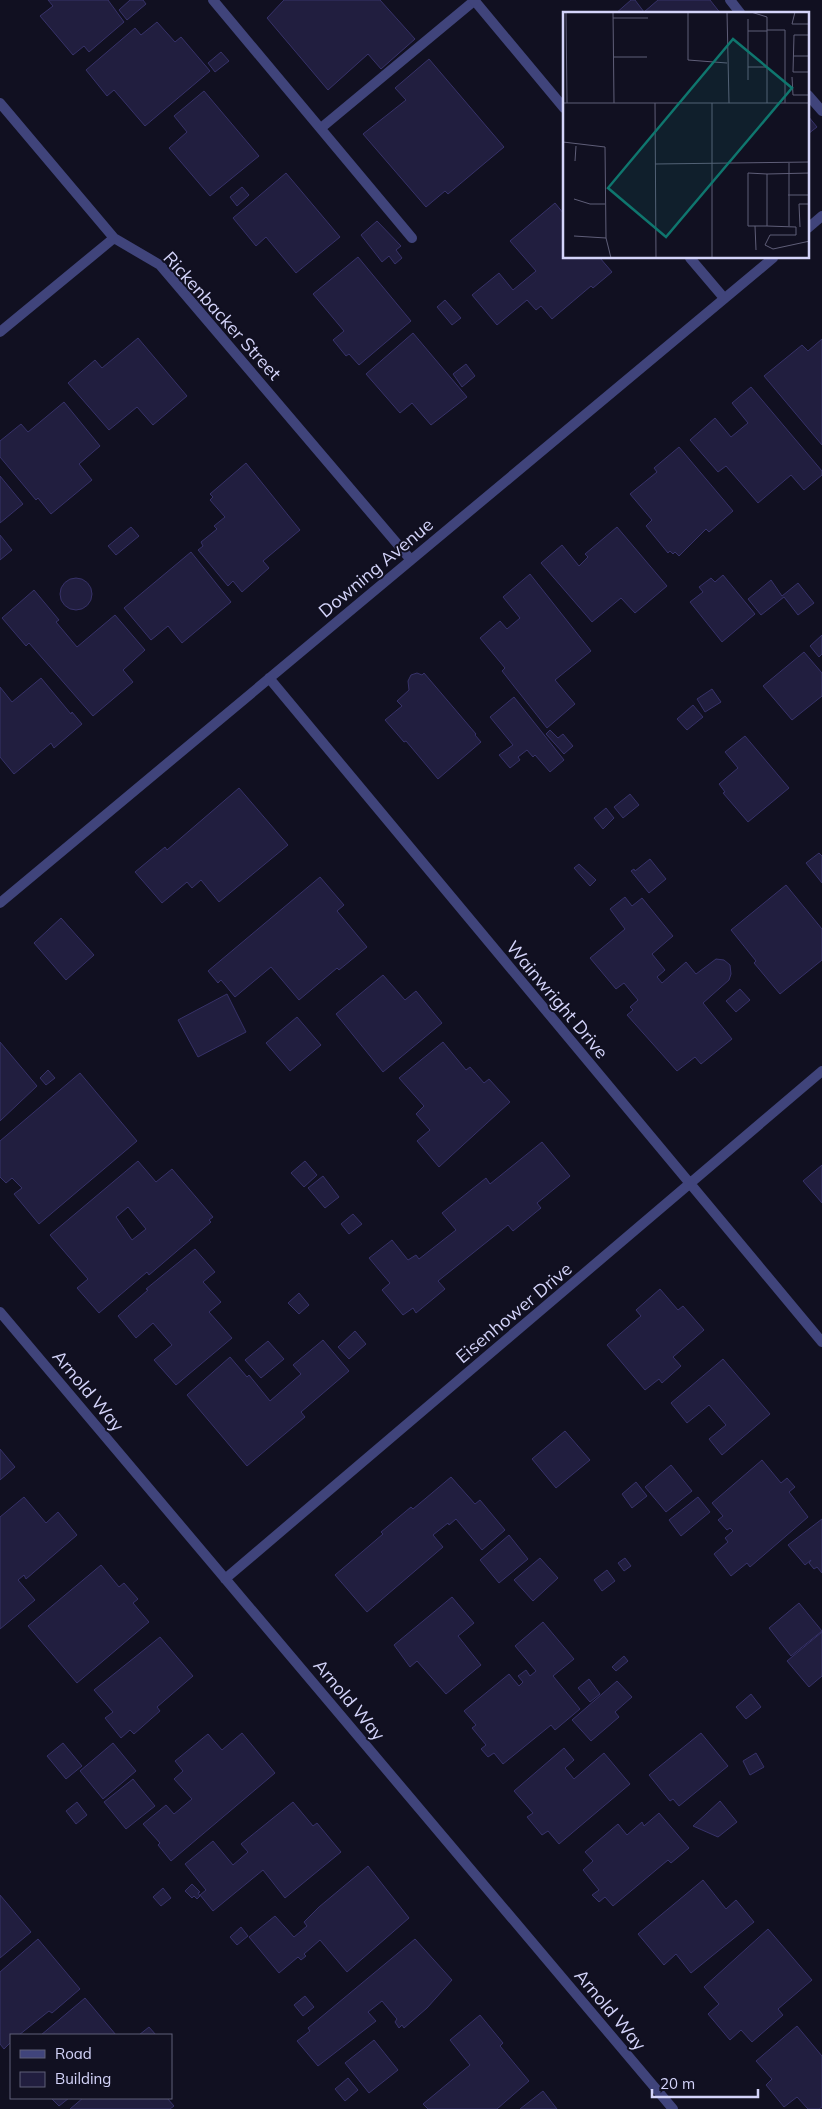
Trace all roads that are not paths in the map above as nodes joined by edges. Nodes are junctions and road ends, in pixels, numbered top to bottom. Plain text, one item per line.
1 (213, 0) edge
2 (474, 0) edge
3 (730, 0) edge
4 (739, 12) edge
5 (810, 97) edge
6 (0, 103) edge
7 (563, 107) edge
8 (822, 111) edge
9 (321, 128) junction
10 (822, 216) edge
11 (810, 226) edge
12 (114, 238) junction
13 (412, 238) dead end
14 (691, 259) edge
15 (772, 259) edge
16 (724, 298) junction
17 (0, 332) edge
18 (411, 560) junction
19 (269, 678) junction
20 (0, 903) edge
21 (822, 1071) edge
22 (690, 1186) junction
23 (0, 1312) edge
24 (822, 1342) edge
25 (225, 1579) junction
26 (673, 2109) edge

1 - 9 street
2 - 7 street
2 - 9 street
3 - 4 street
5 - 8 street
6 - 12 street, Rickenbacker Street
9 - 13 street
10 - 11 street
12 - 17 street
12 - 18 street, Rickenbacker Street
14 - 16 street
15 - 16 street, Downing Avenue
16 - 18 street, Downing Avenue
18 - 19 street, Downing Avenue
19 - 20 street, Downing Avenue
19 - 22 street, Wainwright Drive
21 - 22 street, Eisenhower Drive
22 - 24 street, Wainwright Drive
22 - 25 street, Eisenhower Drive
23 - 25 street, Arnold Way
25 - 26 street, Arnold Way

